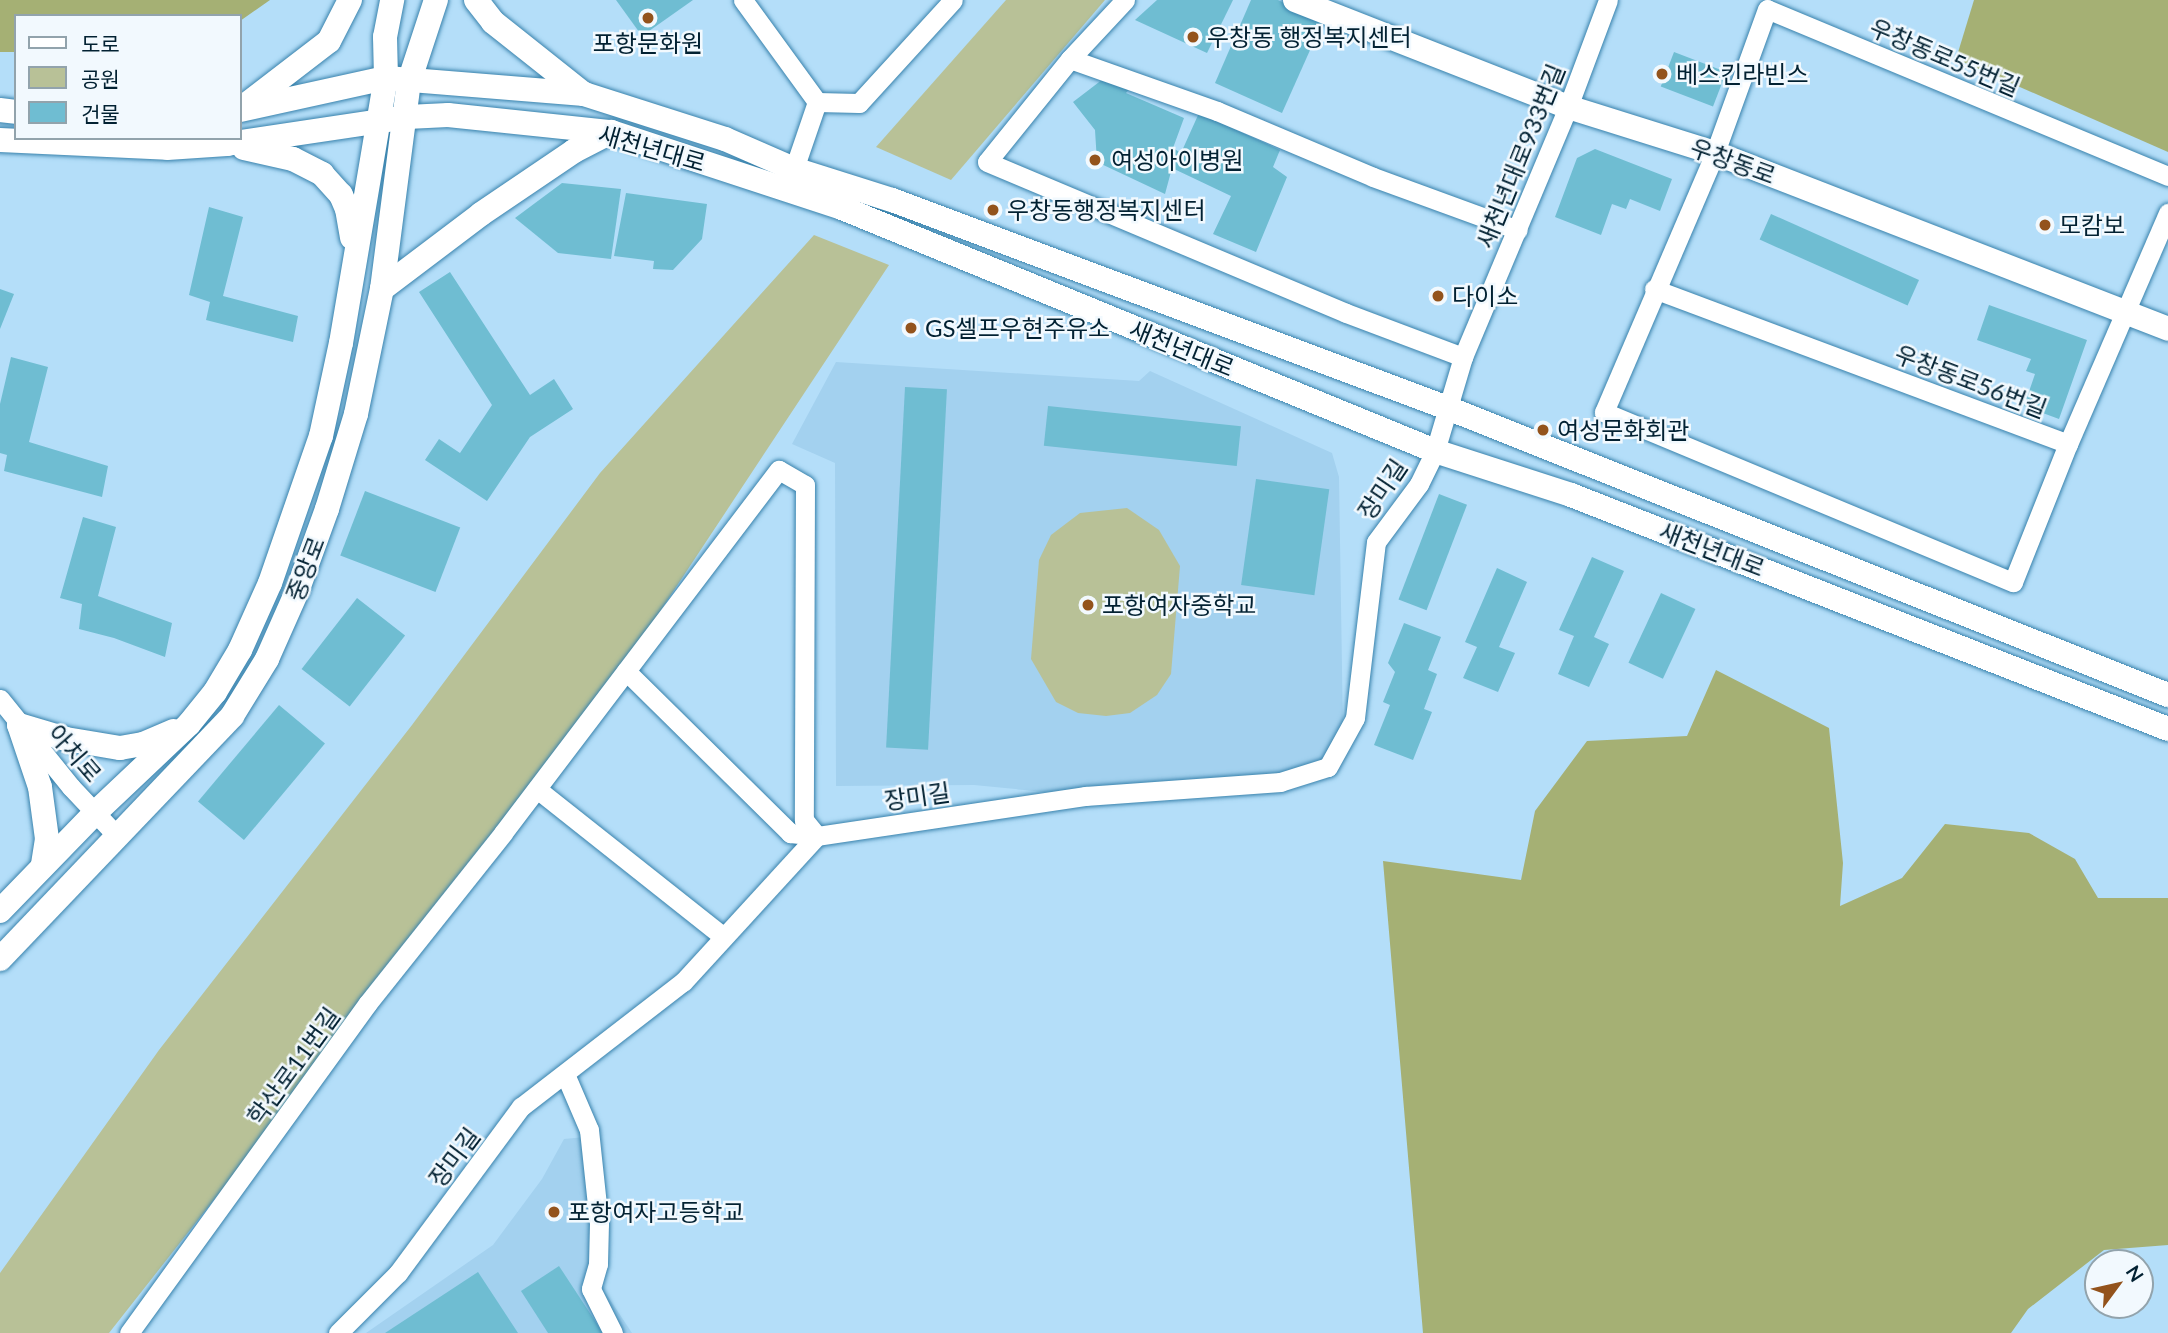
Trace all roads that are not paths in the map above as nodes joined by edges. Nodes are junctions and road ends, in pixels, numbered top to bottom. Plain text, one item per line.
1 (350, 0) edge
2 (392, 0) edge
3 (436, 0) edge
4 (477, 0) edge
5 (743, 0) edge
6 (953, 0) edge
7 (1125, 0) edge
8 (1295, 0) edge
9 (1608, 0) edge
10 (1769, 5) edge
11 (1070, 59) junction
12 (398, 80) junction
13 (584, 94) junction
14 (817, 102) junction
15 (1568, 107) junction
16 (242, 109) edge
17 (242, 110) edge
18 (407, 117) junction
19 (377, 122) junction
20 (611, 132) junction
21 (0, 140) edge
22 (227, 144) junction
23 (1715, 153) junction
24 (794, 169) junction
25 (2168, 176) edge
26 (2168, 213) edge
27 (1518, 230) junction
28 (352, 283) junction
29 (382, 289) junction
30 (1654, 289) junction
31 (2124, 312) junction
32 (2168, 329) edge
33 (1463, 357) junction
34 (1450, 409) junction
35 (2068, 444) junction
36 (1435, 451) junction
37 (626, 671) junction
38 (2168, 695) edge
39 (0, 699) edge
40 (189, 723) junction
41 (19, 725) junction
42 (2168, 729) edge
43 (537, 789) junction
44 (95, 813) junction
45 (116, 835) junction
46 (817, 836) junction
47 (43, 865) junction
48 (0, 911) edge
49 (724, 937) junction
50 (0, 958) edge
51 (565, 1074) junction
52 (129, 1333) edge
53 (338, 1333) edge
54 (612, 1333) edge

1 - 16 main road
2 - 12 main road
3 - 12 main road
4 - 13 main road
5 - 14 street
6 - 14 street
7 - 11 street
8 - 15 main road, 우창동로
9 - 15 street, 새천년대로933번길
10 - 23 street, 우창동로55번길
10 - 25 street, 우창동로55번길
11 - 27 street
11 - 33 street
12 - 13 main road, 새천년대로
12 - 17 main road, 새천년대로
12 - 18 main road, 중앙로
12 - 19 main road, 중앙로
13 - 24 main road, 새천년대로
14 - 24 street
15 - 23 main road, 우창동로
15 - 27 street, 새천년대로933번길
18 - 19 main road, 새천년대로
18 - 20 main road, 새천년대로
18 - 29 main road, 중앙로
19 - 22 main road, 새천년대로
19 - 28 main road, 중앙로
20 - 29 main road
20 - 36 main road, 새천년대로
21 - 22 main road, 새천년대로
22 - 28 main road
23 - 30 street, 우창동로55번길
23 - 31 main road, 우창동로
24 - 34 main road, 새천년대로
26 - 31 street
27 - 33 street, 새천년대로933번길
28 - 40 main road, 중앙로
29 - 45 main road, 중앙로
30 - 35 street, 우창동로56번길
30 - 35 street, 우창동로55번길
31 - 32 main road, 우창동로
31 - 35 street
33 - 34 street, 새천년대로933번길
34 - 36 street, 장미길
34 - 38 main road, 새천년대로
36 - 42 main road, 새천년대로
36 - 46 street, 장미길
37 - 43 street, 학산로11번길
37 - 46 street
37 - 46 street, 학산로11번길
39 - 41 street, 아치로
40 - 41 main road
40 - 44 main road, 중앙로
41 - 44 street, 아치로
41 - 47 main road
43 - 49 street
43 - 52 street, 학산로11번길
44 - 45 street, 아치로
44 - 47 main road, 중앙로
45 - 50 main road, 중앙로
46 - 49 street, 장미길
47 - 48 main road, 중앙로
49 - 51 street, 장미길
51 - 53 street, 장미길
51 - 54 street

